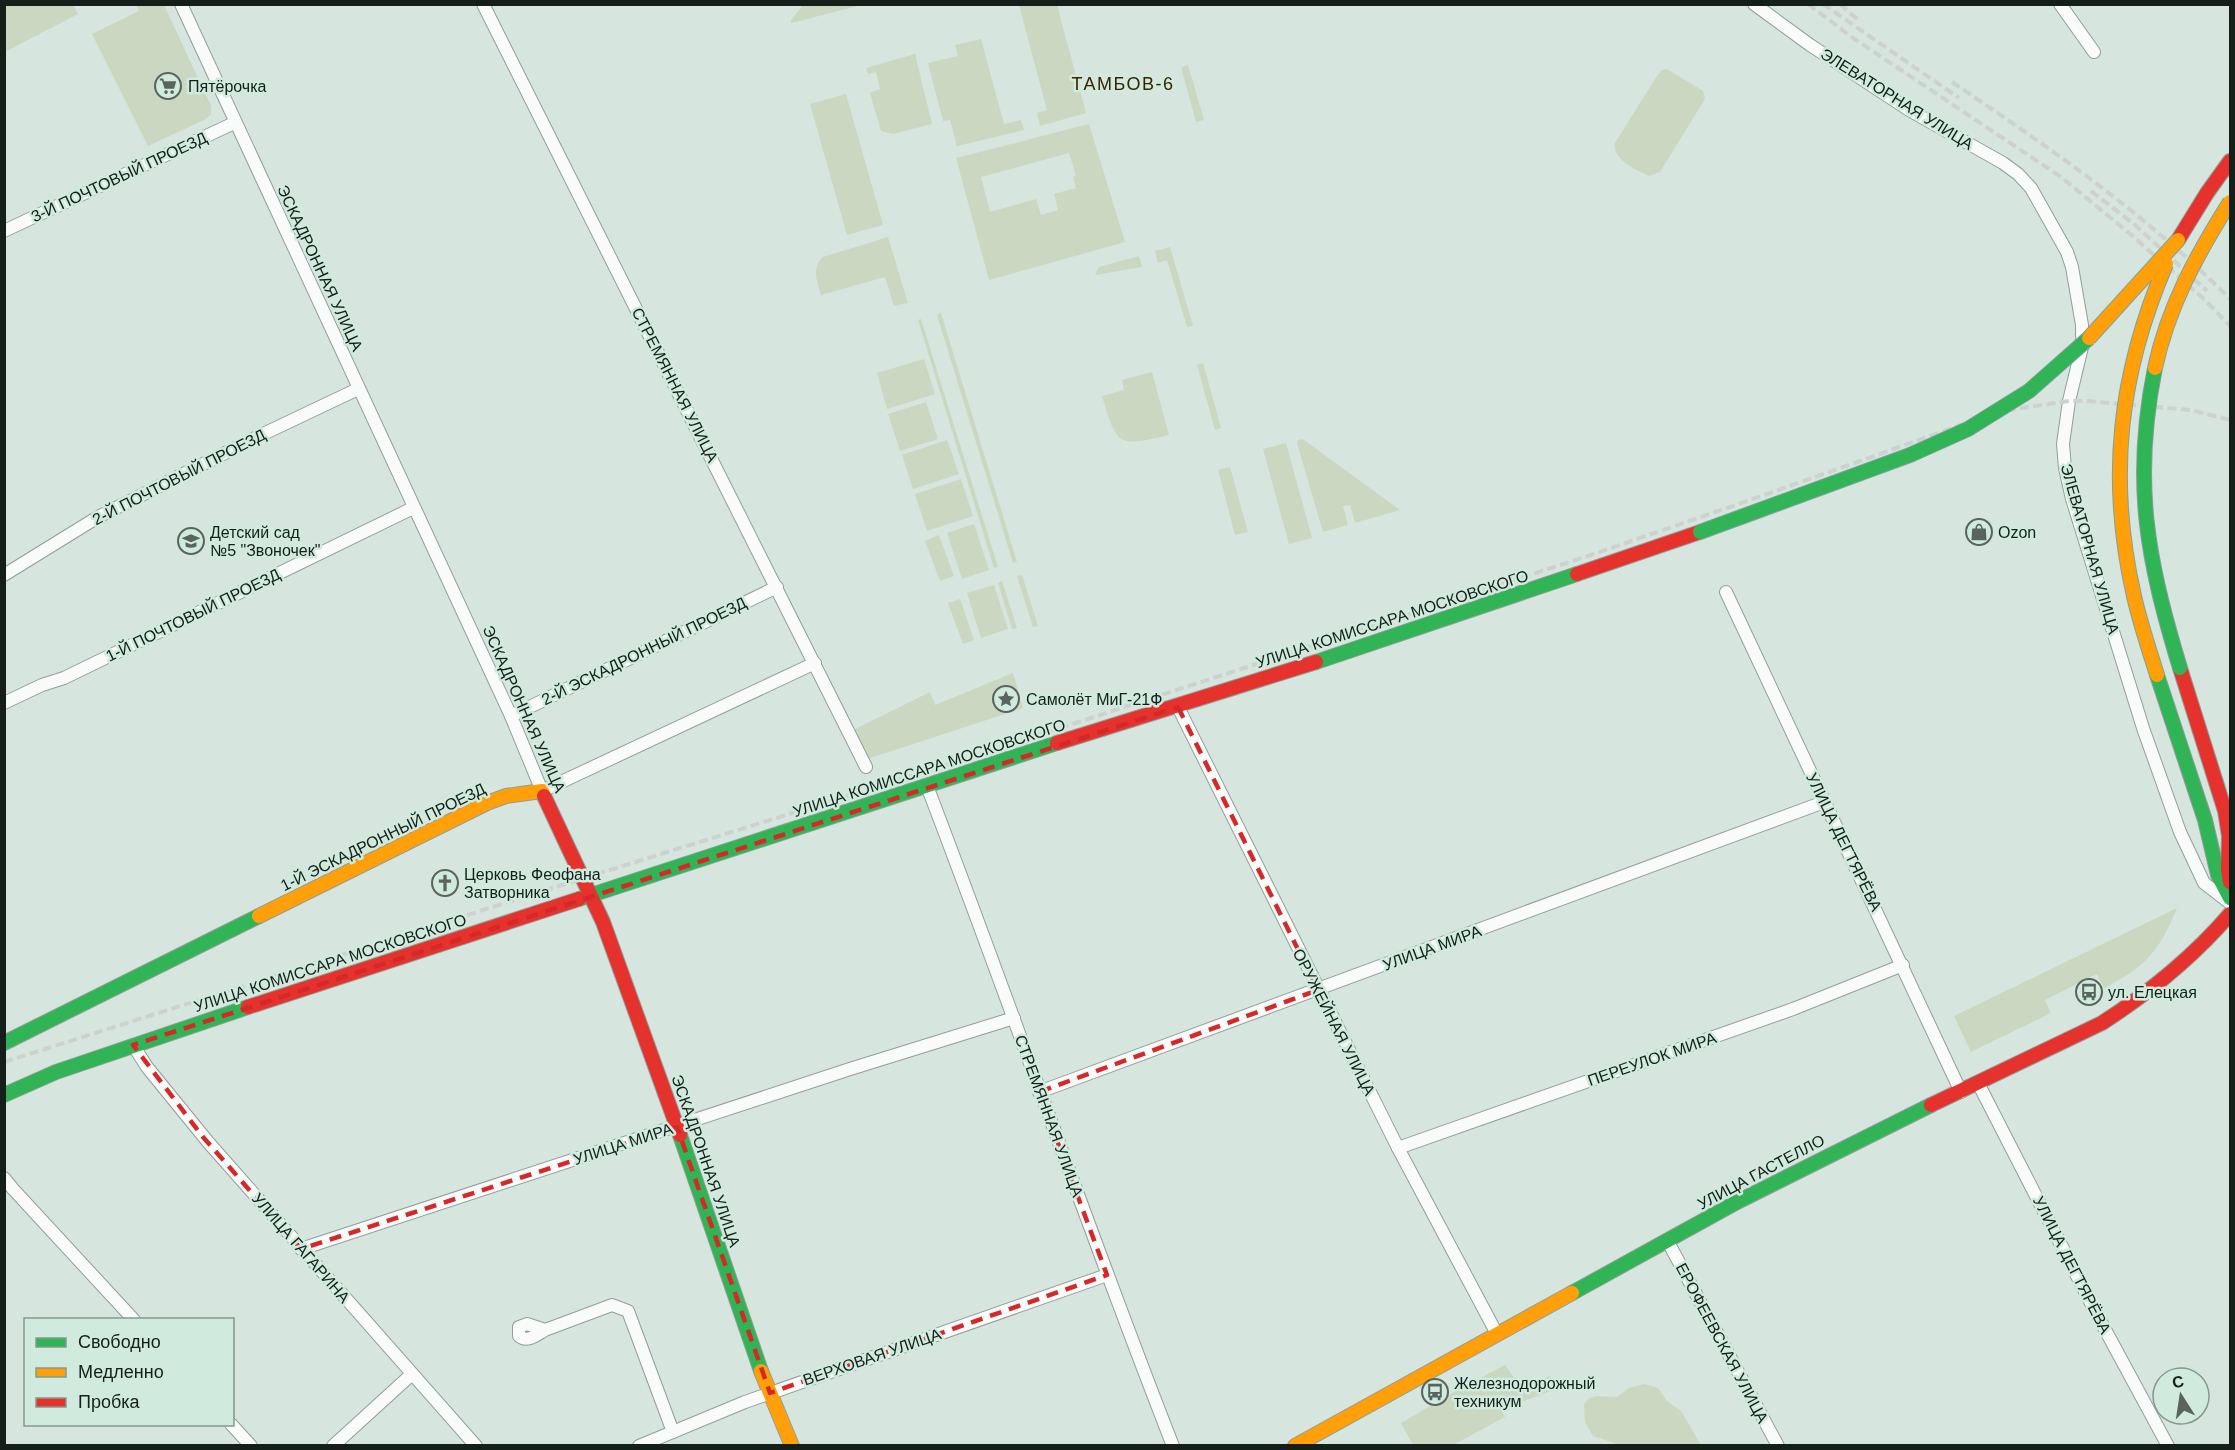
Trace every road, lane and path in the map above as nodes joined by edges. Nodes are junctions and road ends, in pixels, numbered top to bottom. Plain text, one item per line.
1 (181, 4) edge
2 (483, 4) edge
3 (1754, 4) edge
4 (2060, 4) edge
5 (2094, 52) dead end
6 (234, 123) junction
7 (2230, 161) edge
8 (2230, 202) edge
9 (4, 231) edge
10 (2178, 240) junction
11 (358, 389) junction
12 (413, 508) junction
13 (4, 575) edge
14 (777, 587) junction
15 (1726, 592) dead end
16 (815, 663) junction
17 (4, 704) edge
18 (1178, 707) junction
19 (511, 716) junction
20 (866, 767) dead end
21 (927, 786) junction
22 (542, 791) junction
23 (1824, 802) junction
24 (2230, 882) edge
25 (592, 896) junction
26 (2230, 898) edge
27 (2230, 904) edge
28 (2230, 914) edge
29 (1903, 965) junction
30 (1318, 990) junction
31 (1014, 1018) junction
32 (4, 1042) edge
33 (133, 1045) junction
34 (1978, 1083) junction
35 (1039, 1092) junction
36 (1961, 1092) junction
37 (4, 1095) edge
38 (677, 1127) junction
39 (1398, 1148) junction
40 (4, 1178) edge
41 (1667, 1240) junction
42 (301, 1249) junction
43 (1107, 1275) junction
44 (132, 1318) edge
45 (545, 1330) dead end
46 (1497, 1334) junction
47 (412, 1374) junction
48 (770, 1393) junction
49 (232, 1426) edge
50 (673, 1432) junction
51 (251, 1446) edge
52 (333, 1446) edge
53 (476, 1446) edge
54 (639, 1446) edge
55 (792, 1446) edge
56 (1173, 1446) edge
57 (1295, 1446) edge
58 (1778, 1446) edge
59 (2168, 1446) edge

1 - 6 street, ЭСКАДРОННАЯ УЛИЦА
2 - 14 street, СТРЕМЯННАЯ УЛИЦА
3 - 27 street, ЭЛЕВАТОРНАЯ УЛИЦА
4 - 5 street
6 - 9 street, 3-Й ПОЧТОВЫЙ ПРОЕЗД
6 - 11 street, ЭСКАДРОННАЯ УЛИЦА
7 - 10 main road
8 - 24 main road, bridge
10 - 18 main road, УЛИЦА КОМИССАРА МОСКОВСКОГО, bridge
10 - 26 main road, bridge
11 - 12 street, ЭСКАДРОННАЯ УЛИЦА
11 - 13 street, 2-Й ПОЧТОВЫЙ ПРОЕЗД
12 - 17 street, 1-Й ПОЧТОВЫЙ ПРОЕЗД
12 - 19 street, ЭСКАДРОННАЯ УЛИЦА
14 - 16 street, СТРЕМЯННАЯ УЛИЦА
14 - 19 street, 2-Й ЭСКАДРОННЫЙ ПРОЕЗД
15 - 23 street, УЛИЦА ДЕГТЯРЁВА
16 - 20 street, СТРЕМЯННАЯ УЛИЦА
16 - 22 street, 1-Й ЭСКАДРОННЫЙ ПРОЕЗД
18 - 21 main road, УЛИЦА КОМИССАРА МОСКОВСКОГО
18 - 30 street, ОРУЖЕЙНАЯ УЛИЦА
19 - 22 street, ЭСКАДРОННАЯ УЛИЦА
21 - 25 main road, УЛИЦА КОМИССАРА МОСКОВСКОГО
21 - 31 street, СТРЕМЯННАЯ УЛИЦА
22 - 25 main road, ЭСКАДРОННАЯ УЛИЦА
22 - 32 main road, 1-Й ЭСКАДРОННЫЙ ПРОЕЗД
23 - 29 street, УЛИЦА ДЕГТЯРЁВА
23 - 30 street, УЛИЦА МИРА
25 - 33 main road, УЛИЦА КОМИССАРА МОСКОВСКОГО
25 - 38 main road, ЭСКАДРОННАЯ УЛИЦА
28 - 34 main road, УЛИЦА ГАСТЕЛЛО
29 - 36 street, УЛИЦА ДЕГТЯРЁВА
29 - 39 street, ПЕРЕУЛОК МИРА
30 - 35 street, УЛИЦА МИРА
30 - 39 street, ОРУЖЕЙНАЯ УЛИЦА
31 - 35 street, СТРЕМЯННАЯ УЛИЦА
31 - 38 street, УЛИЦА МИРА
33 - 37 main road, УЛИЦА КОМИССАРА МОСКОВСКОГО
33 - 42 street, УЛИЦА ГАГАРИНА
34 - 36 main road, УЛИЦА ГАСТЕЛЛО
34 - 59 street, УЛИЦА ДЕГТЯРЁВА
35 - 43 street, СТРЕМЯННАЯ УЛИЦА
36 - 41 main road, УЛИЦА ГАСТЕЛЛО
38 - 42 street, УЛИЦА МИРА
38 - 48 main road, ЭСКАДРОННАЯ УЛИЦА
39 - 46 street, ОРУЖЕЙНАЯ УЛИЦА
40 - 44 street
41 - 46 main road, УЛИЦА ГАСТЕЛЛО
41 - 58 street, ЕРОФЕЕВСКАЯ УЛИЦА
42 - 47 street, УЛИЦА ГАГАРИНА
43 - 48 street, ВЕРХОВАЯ УЛИЦА
43 - 56 street, СТРЕМЯННАЯ УЛИЦА
45 - 50 street
46 - 57 main road, УЛИЦА ГАСТЕЛЛО
47 - 52 street
47 - 53 street, УЛИЦА ГАГАРИНА
48 - 50 street, ВЕРХОВАЯ УЛИЦА
48 - 55 main road, ЭСКАДРОННАЯ УЛИЦА
49 - 51 street
50 - 54 street, ВЕРХОВАЯ УЛИЦА

